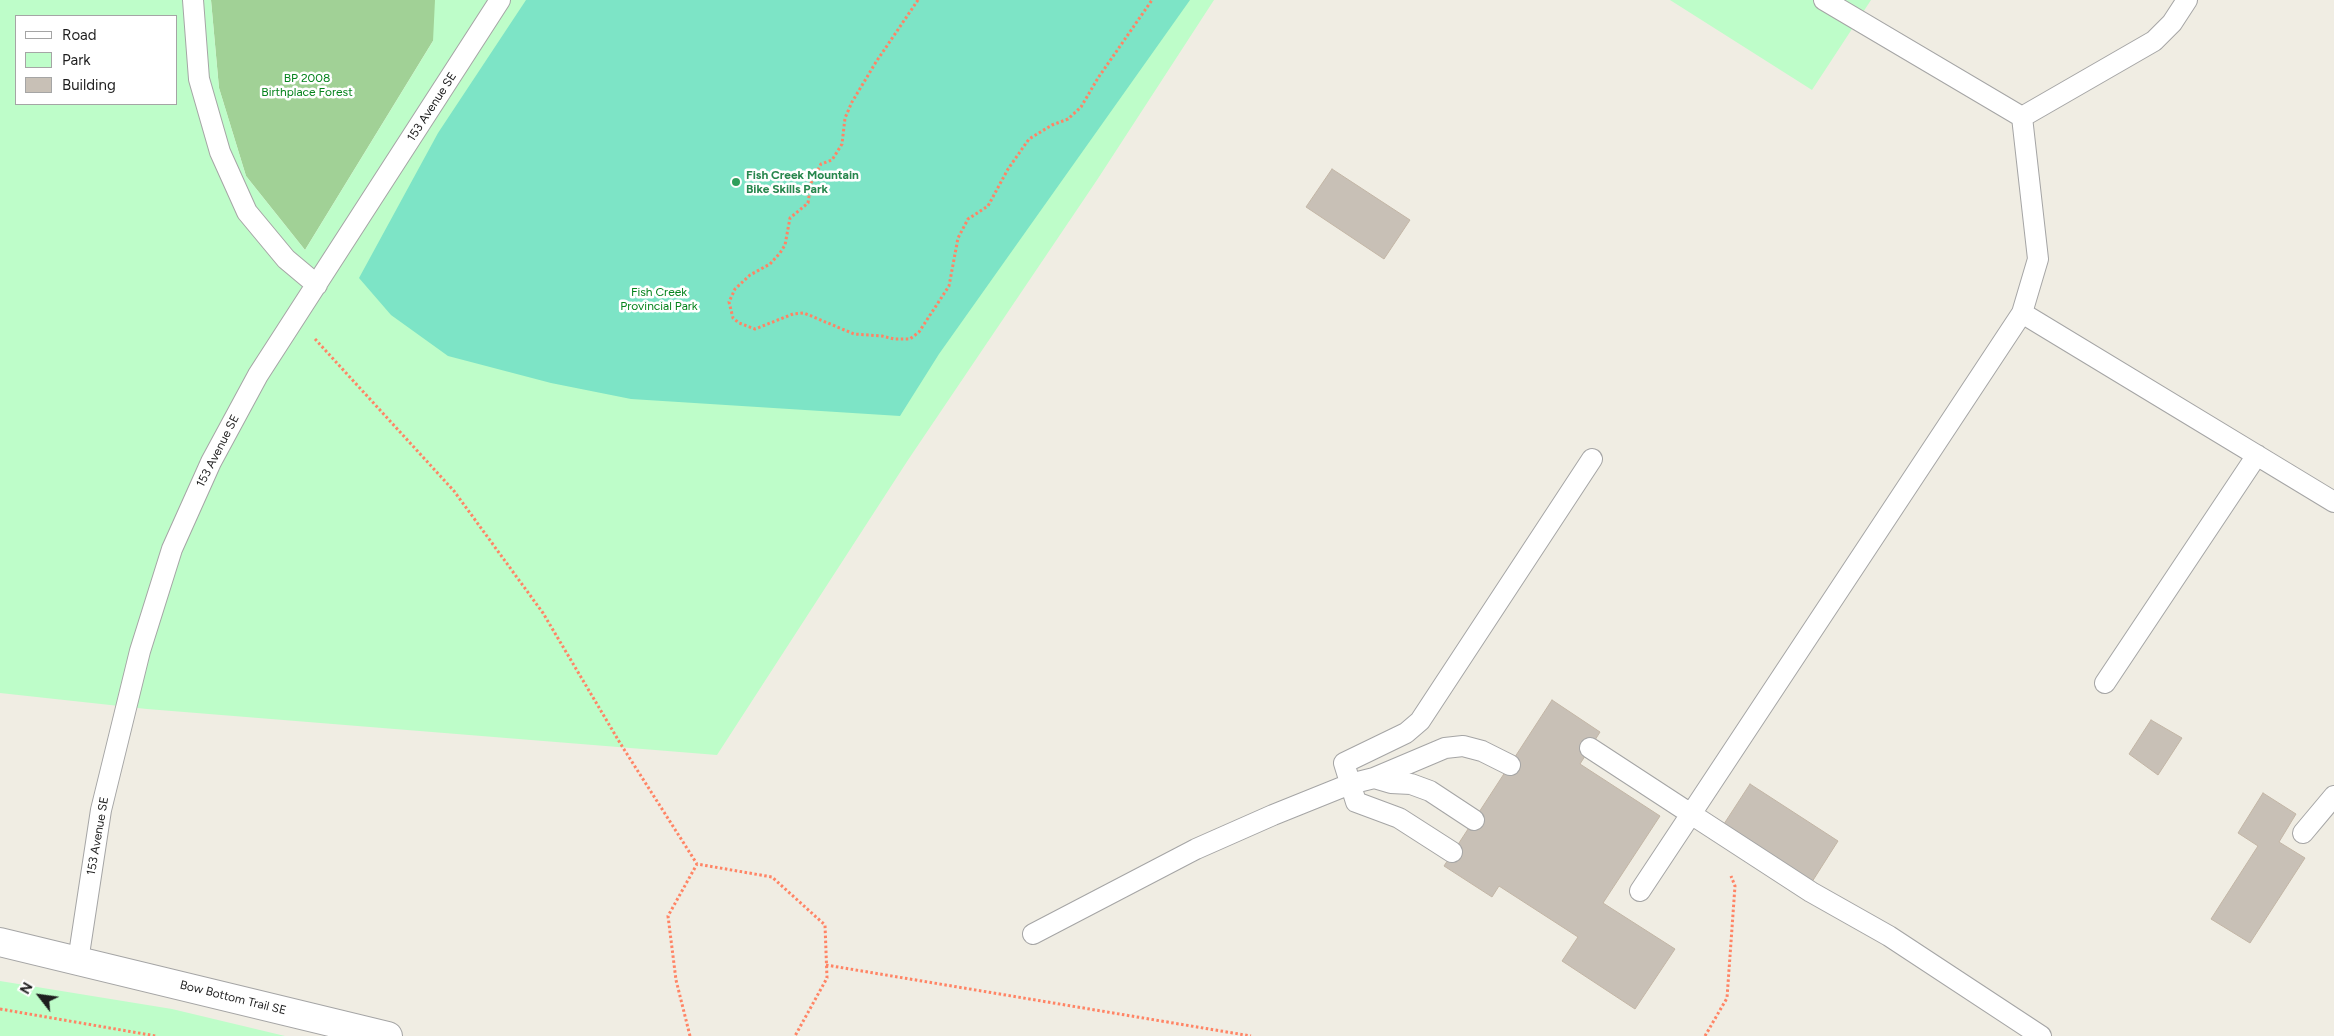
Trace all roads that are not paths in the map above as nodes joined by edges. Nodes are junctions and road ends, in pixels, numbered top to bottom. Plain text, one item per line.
1 (193, 0) edge
2 (500, 0) edge
3 (1824, 0) edge
4 (2187, 0) edge
5 (2022, 117) junction
6 (317, 286) junction
7 (2022, 312) junction
8 (2257, 455) junction
9 (1592, 459) dead end
10 (2334, 502) edge
11 (2105, 683) dead end
12 (1590, 748) dead end
13 (1510, 765) dead end
14 (1374, 778) junction
15 (1350, 784) junction
16 (2334, 796) edge
17 (1691, 814) junction
18 (1474, 820) dead end
19 (2303, 833) dead end
20 (1452, 852) dead end
21 (1640, 891) dead end
22 (1033, 934) dead end
23 (0, 942) edge
24 (0, 954) edge
25 (78, 961) junction
26 (388, 1036) edge
27 (2041, 1036) edge

1 - 6 lane
2 - 6 lane, 153 Avenue SE
3 - 5 lane
4 - 5 lane
5 - 7 lane
6 - 25 lane, 153 Avenue SE
7 - 8 lane
7 - 17 lane
8 - 10 lane
8 - 11 lane
9 - 15 lane
12 - 17 lane
13 - 14 lane
14 - 15 lane
14 - 18 lane
15 - 20 lane
15 - 22 lane
16 - 19 lane
17 - 21 lane
17 - 27 lane
23 - 25 street, Bow Bottom Trail SE
24 - 25 street, Bow Bottom Trail SE
25 - 26 street, Bow Bottom Trail SE

